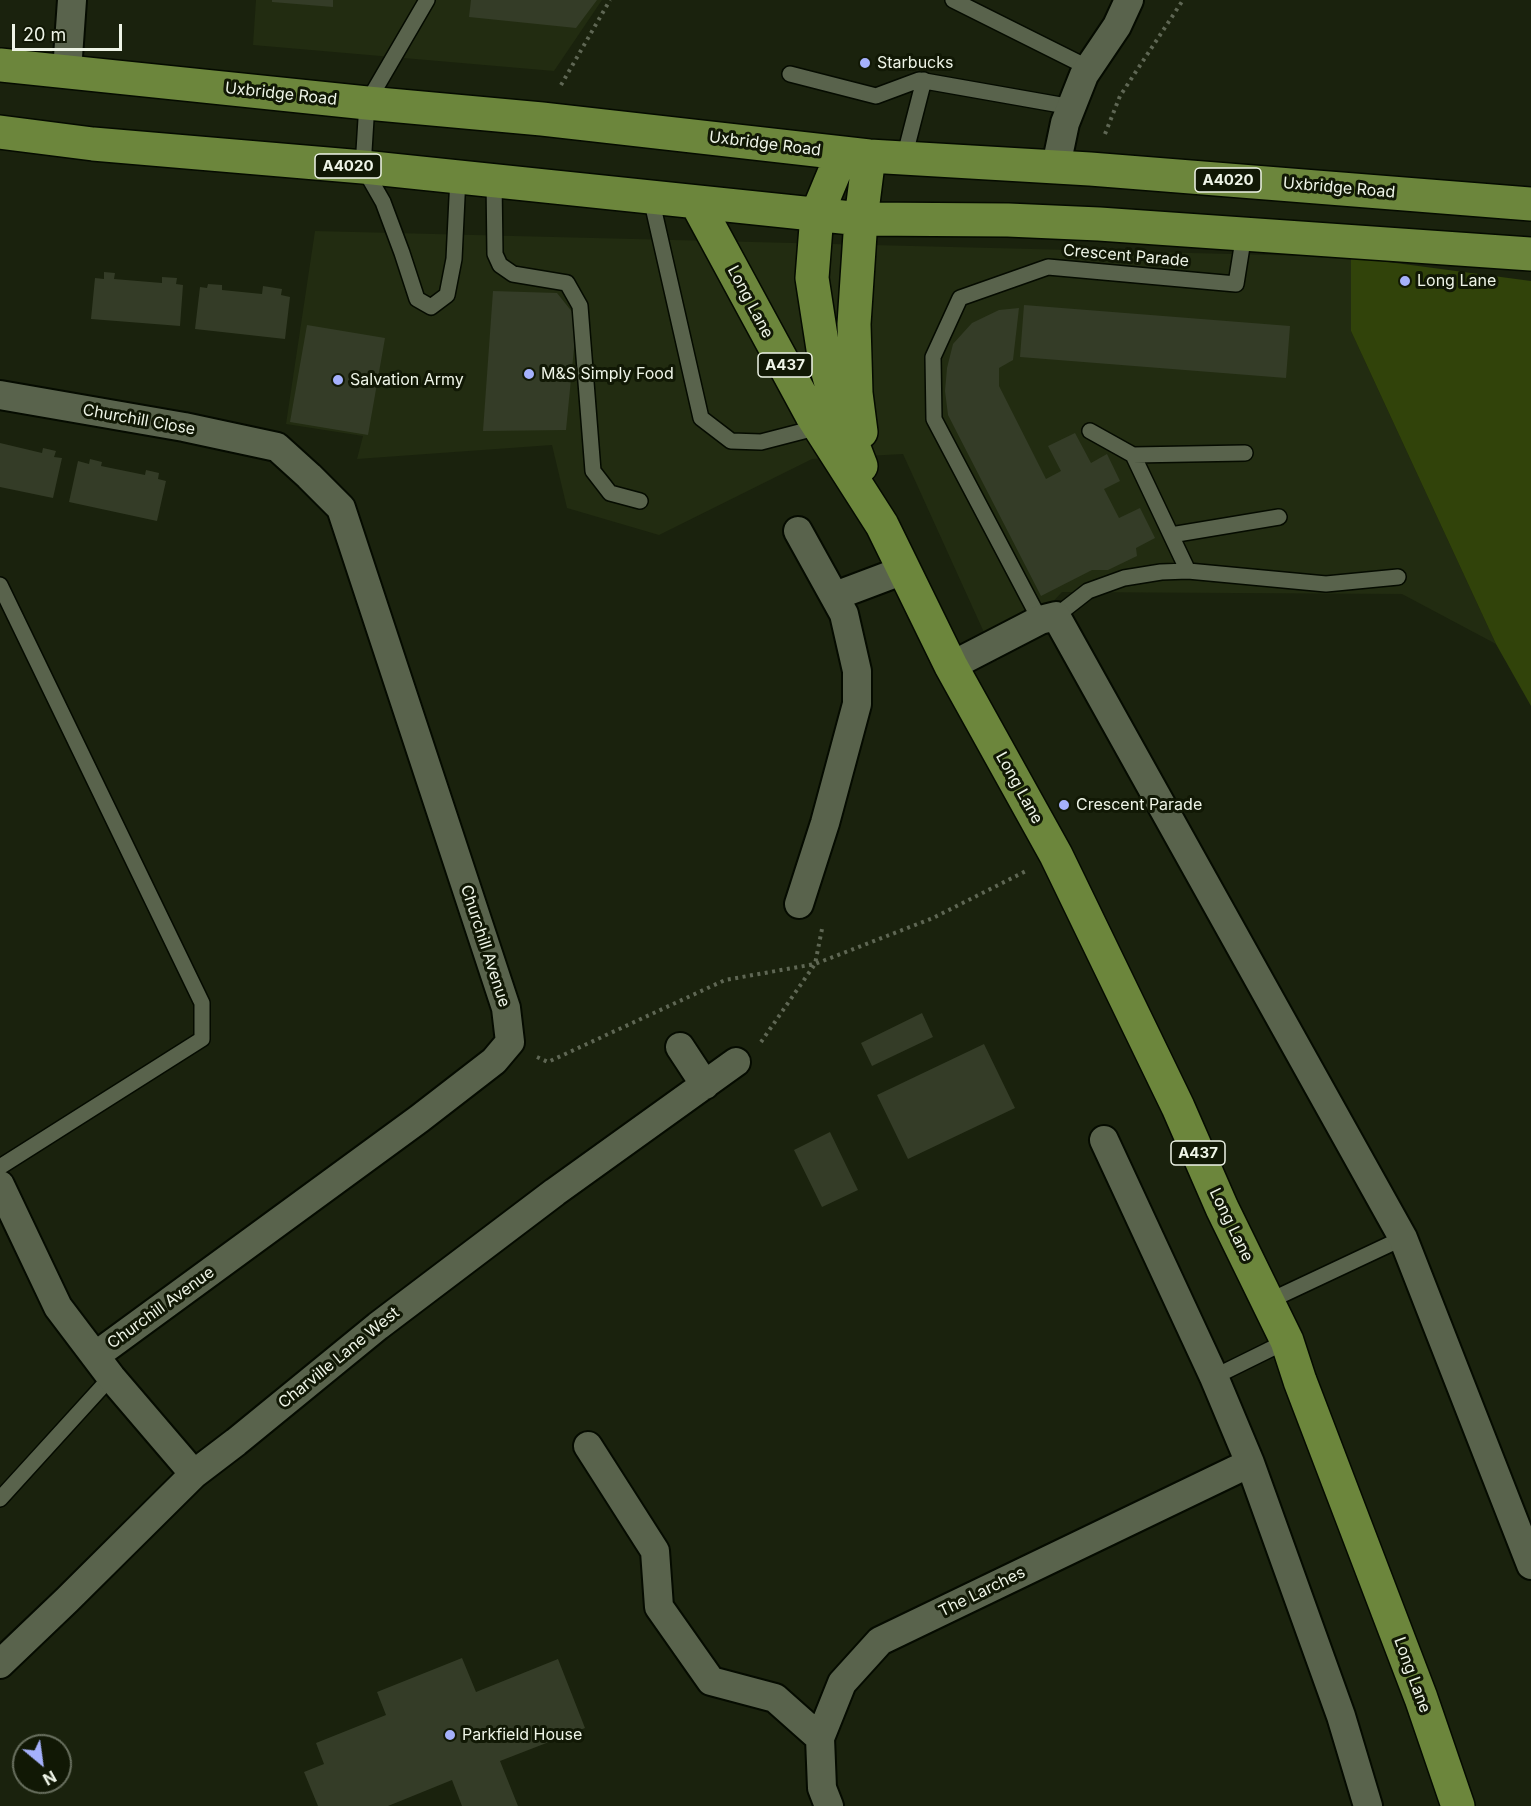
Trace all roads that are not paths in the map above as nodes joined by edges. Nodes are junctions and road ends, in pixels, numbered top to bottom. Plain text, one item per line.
1 (72, 0) edge
2 (427, 0) edge
3 (953, 0) edge
4 (1129, 0) edge
5 (0, 65) edge
6 (1089, 68) junction
7 (67, 71) junction
8 (789, 74) dead end
9 (924, 80) junction
10 (367, 103) junction
11 (1072, 107) junction
12 (0, 132) edge
13 (855, 155) junction
14 (904, 158) junction
15 (1056, 166) junction
16 (363, 167) junction
17 (458, 177) junction
18 (494, 181) junction
19 (651, 198) junction
20 (696, 201) junction
21 (1531, 204) edge
22 (817, 214) junction
23 (861, 219) junction
24 (1244, 234) junction
25 (1531, 254) edge
26 (0, 395) edge
27 (819, 427) junction
28 (1090, 431) dead end
29 (277, 447) joint
30 (1245, 453) dead end
31 (1133, 455) junction
32 (868, 484) junction
33 (640, 501) dead end
34 (1279, 517) dead end
35 (882, 525) junction
36 (798, 531) dead end
37 (1171, 535) junction
38 (904, 570) junction
39 (1188, 571) junction
40 (1398, 577) dead end
41 (0, 585) edge
42 (835, 596) junction
43 (1048, 618) junction
44 (951, 666) junction
45 (799, 904) dead end
46 (680, 1047) dead end
47 (736, 1062) road end
48 (705, 1085) junction
49 (1104, 1140) dead end
50 (0, 1167) edge
51 (0, 1185) edge
52 (1403, 1238) junction
53 (1269, 1301) junction
54 (1287, 1341) junction
55 (103, 1367) junction
56 (1214, 1377) junction
57 (588, 1446) dead end
58 (1250, 1463) junction
59 (194, 1474) junction
60 (0, 1499) edge
61 (1531, 1565) edge
62 (0, 1664) edge
63 (820, 1738) junction
64 (829, 1806) edge
65 (1368, 1806) edge
66 (1458, 1806) edge

1 - 7 street
2 - 10 lane
3 - 6 lane
4 - 6 street
5 - 7 main road, Uxbridge Road / A4020
6 - 11 street
7 - 10 main road, Uxbridge Road / A4020
8 - 9 lane
9 - 11 lane
9 - 14 lane
10 - 13 main road, Uxbridge Road / A4020
10 - 16 lane
11 - 15 street
12 - 16 main road, A4020
13 - 14 main road, Uxbridge Road / A4020
13 - 22 main road, Long Lane / A437
13 - 23 main road, Long Lane / A437
14 - 15 main road, Uxbridge Road / A4020
15 - 21 main road, Uxbridge Road / A4020
16 - 17 main road, A4020
16 - 17 lane
17 - 18 main road, A4020
18 - 19 main road, A4020
18 - 33 lane
19 - 20 main road, A4020
19 - 27 lane
20 - 22 main road, A4020
20 - 27 main road, Long Lane / A437
22 - 23 main road, A4020
22 - 32 main road, Long Lane / A437
23 - 24 main road, A4020
23 - 32 main road, Long Lane / A437
24 - 25 main road, A4020
24 - 43 lane, Crescent Parade
26 - 29 street, Churchill Close
27 - 35 main road, Long Lane / A437
28 - 31 lane
29 - 55 street, Churchill Avenue
30 - 31 lane
31 - 37 lane
32 - 35 main road, Long Lane / A437
34 - 37 lane
35 - 38 main road, Long Lane / A437
36 - 42 street
37 - 39 lane
38 - 42 street
38 - 44 main road, Long Lane / A437
39 - 40 lane
39 - 43 lane
41 - 50 lane
42 - 45 street
43 - 44 street
43 - 52 street
44 - 53 main road, Long Lane / A437
46 - 48 street
47 - 48 street, Charville Lane West
48 - 59 street, Charville Lane West
49 - 56 street
51 - 55 street
52 - 53 lane
52 - 61 street
53 - 54 main road, Long Lane / A437
54 - 56 lane
54 - 66 main road, Long Lane / A437
55 - 59 street
55 - 60 lane
56 - 58 street
57 - 63 street
58 - 63 street, The Larches
58 - 65 street
59 - 62 street, Charville Lane West
63 - 64 street, The Larches

